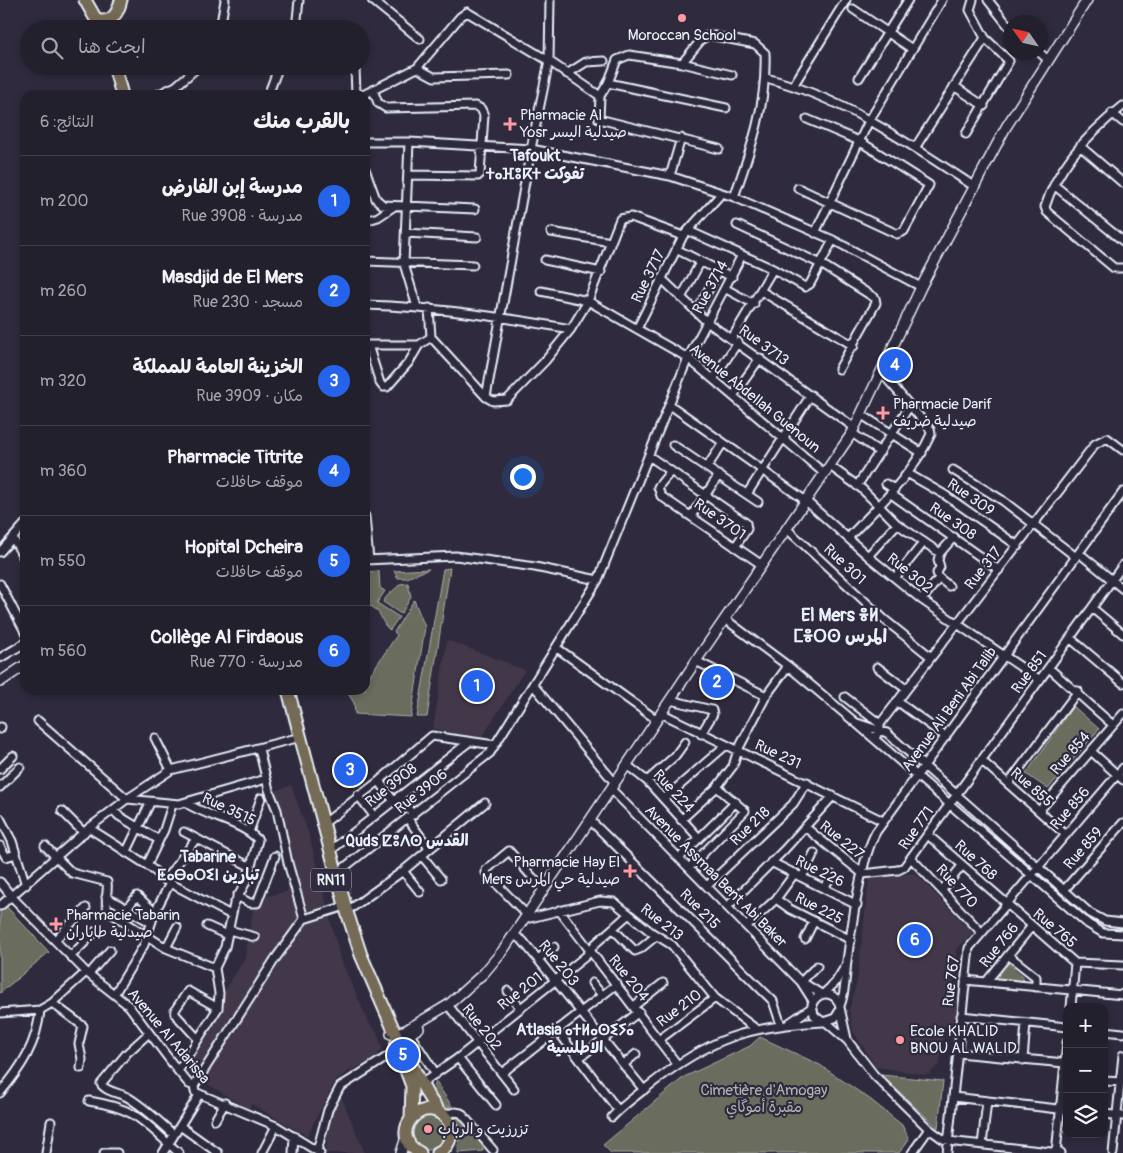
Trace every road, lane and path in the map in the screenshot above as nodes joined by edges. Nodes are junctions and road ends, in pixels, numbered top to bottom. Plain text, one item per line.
1 (85, 0) edge
2 (121, 0) edge
3 (226, 0) edge
4 (299, 0) edge
5 (372, 0) edge
6 (550, 0) edge
7 (846, 0) edge
8 (908, 0) edge
9 (942, 0) edge
10 (973, 0) edge
11 (988, 0) edge
12 (1087, 0) edge
13 (853, 8) dead end
14 (116, 14) junction
15 (1003, 19) edge
16 (96, 20) edge
17 (108, 20) edge
18 (115, 20) edge
19 (222, 20) edge
20 (297, 20) edge
21 (888, 32) junction
22 (985, 38) junction
23 (420, 39) dead end
24 (912, 49) junction
25 (604, 60) dead end
26 (1048, 60) joint
27 (549, 61) junction
28 (682, 63) junction
29 (417, 68) junction
30 (567, 74) junction
31 (116, 75) edge
32 (189, 75) edge
33 (276, 75) edge
34 (355, 75) edge
35 (509, 75) dead end
36 (732, 75) dead end
37 (766, 78) junction
38 (859, 78) dead end
39 (608, 83) junction
40 (793, 86) junction
41 (954, 86) junction
42 (121, 90) edge
43 (167, 90) edge
44 (270, 90) edge
45 (356, 90) edge
46 (373, 90) junction
47 (370, 92) edge
48 (600, 96) junction
49 (984, 106) junction
50 (1123, 106) edge
51 (726, 108) dead end
52 (1112, 112) junction
53 (806, 119) dead end
54 (868, 121) junction
55 (1123, 122) edge
56 (966, 134) dead end
57 (681, 138) junction
58 (859, 141) junction
59 (370, 142) edge
60 (410, 142) junction
61 (482, 145) junction
62 (1080, 146) junction
63 (719, 148) dead end
64 (915, 148) junction
65 (531, 149) junction
66 (408, 175) junction
67 (670, 176) junction
68 (1123, 183) edge
69 (1054, 185) junction
70 (370, 186) edge
71 (975, 187) junction
72 (798, 188) dead end
73 (721, 194) junction
74 (734, 198) junction
75 (829, 201) junction
76 (392, 206) junction
77 (407, 207) junction
78 (475, 209) dead end
79 (370, 219) edge
80 (737, 225) dead end
81 (689, 231) junction
82 (551, 232) dead end
83 (406, 233) junction
84 (815, 233) junction
85 (683, 236) junction
86 (477, 237) dead end
87 (833, 240) junction
88 (611, 242) junction
89 (1123, 242) edge
90 (676, 249) junction
91 (742, 255) junction
92 (544, 260) dead end
93 (370, 261) edge
94 (701, 261) junction
95 (404, 264) junction
96 (821, 264) junction
97 (473, 266) dead end
98 (1123, 268) edge
99 (773, 269) junction
100 (718, 270) junction
101 (601, 272) junction
102 (732, 277) junction
103 (662, 279) junction
104 (921, 287) junction
105 (726, 289) junction
106 (541, 291) dead end
107 (761, 291) junction
108 (681, 298) junction
109 (588, 302) junction
110 (754, 304) junction
111 (370, 305) edge
112 (417, 306) junction
113 (429, 308) junction
114 (697, 312) junction
115 (502, 316) junction
116 (707, 322) junction
117 (571, 329) junction
118 (637, 329) junction
119 (431, 337) junction
120 (735, 340) junction
121 (370, 345) edge
122 (419, 345) junction
123 (854, 346) junction
124 (370, 354) edge
125 (688, 358) junction
126 (760, 358) junction
127 (840, 369) dead end
128 (881, 372) junction
129 (712, 379) junction
130 (811, 395) junction
131 (733, 396) junction
132 (486, 397) junction
133 (670, 405) junction
134 (909, 407) junction
135 (862, 415) junction
136 (854, 430) junction
137 (892, 434) junction
138 (783, 439) junction
139 (723, 443) junction
140 (673, 445) dead end
141 (1123, 450) edge
142 (880, 452) junction
143 (922, 453) junction
144 (649, 456) junction
145 (707, 467) junction
146 (762, 468) junction
147 (828, 470) junction
148 (953, 470) dead end
149 (671, 471) junction
150 (907, 474) junction
151 (719, 475) junction
152 (886, 484) dead end
153 (857, 486) junction
154 (893, 492) junction
155 (1123, 492) edge
156 (706, 494) junction
157 (747, 494) junction
158 (806, 501) junction
159 (758, 502) dead end
160 (878, 507) junction
161 (691, 516) junction
162 (1034, 522) junction
163 (897, 524) junction
164 (787, 529) junction
165 (20, 530) edge
166 (954, 537) junction
167 (13, 538) junction
168 (848, 538) junction
169 (924, 542) junction
170 (1018, 546) junction
171 (735, 547) junction
172 (20, 551) edge
173 (0, 552) edge
174 (940, 554) junction
175 (1078, 555) junction
176 (868, 556) junction
177 (370, 560) edge
178 (762, 565) junction
179 (1123, 565) edge
180 (999, 570) junction
181 (895, 578) junction
182 (940, 578) junction
183 (598, 580) junction
184 (1112, 580) junction
185 (0, 584) edge
186 (949, 586) dead end
187 (1123, 590) edge
188 (922, 600) junction
189 (1092, 608) junction
190 (725, 619) junction
191 (20, 622) edge
192 (956, 625) junction
193 (1123, 634) edge
194 (1070, 638) junction
195 (20, 646) edge
196 (557, 648) junction
197 (1, 656) edge
198 (1004, 656) junction
199 (931, 657) junction
200 (696, 661) junction
201 (788, 666) junction
202 (877, 667) dead end
203 (20, 668) edge
204 (1049, 668) junction
205 (1, 679) edge
206 (1040, 680) junction
207 (1123, 683) edge
208 (534, 686) junction
209 (906, 689) junction
210 (1078, 691) junction
211 (281, 695) edge
212 (289, 695) edge
213 (766, 696) junction
214 (845, 697) dead end
215 (670, 700) junction
216 (897, 701) junction
217 (1123, 714) edge
218 (659, 717) junction
219 (38, 721) dead end
220 (856, 723) junction
221 (1114, 725) junction
222 (880, 726) junction
223 (701, 734) junction
224 (946, 737) junction
225 (155, 738) dead end
226 (875, 738) junction
227 (293, 739) junction
228 (469, 742) junction
229 (685, 742) dead end
230 (495, 745) junction
231 (725, 746) junction
232 (259, 749) junction
233 (738, 750) junction
234 (1090, 752) junction
235 (13, 756) dead end
236 (981, 760) junction
237 (627, 764) junction
238 (926, 765) junction
239 (20, 767) dead end
240 (1123, 768) edge
241 (0, 769) edge
242 (171, 770) junction
243 (918, 776) junction
244 (1120, 777) edge
245 (266, 780) junction
246 (379, 781) junction
247 (647, 781) junction
248 (807, 782) junction
249 (1008, 784) junction
250 (0, 786) edge
251 (613, 786) junction
252 (717, 787) junction
253 (957, 794) junction
254 (358, 795) junction
255 (833, 796) junction
256 (261, 798) dead end
257 (396, 798) junction
258 (127, 799) junction
259 (664, 800) junction
260 (736, 802) junction
261 (150, 803) junction
262 (186, 803) junction
263 (485, 803) dead end
264 (950, 804) junction
265 (172, 805) junction
266 (113, 810) junction
267 (1039, 811) junction
268 (62, 812) dead end
269 (374, 816) junction
270 (411, 817) junction
271 (590, 820) junction
272 (681, 820) junction
273 (1, 821) edge
274 (883, 821) junction
275 (1123, 823) edge
276 (323, 824) junction
277 (805, 828) junction
278 (139, 829) junction
279 (87, 830) junction
280 (184, 832) dead end
281 (249, 832) junction
282 (928, 835) junction
283 (1066, 835) junction
284 (698, 838) junction
285 (196, 839) junction
286 (159, 840) junction
287 (0, 846) edge
288 (45, 846) dead end
289 (429, 848) junction
290 (330, 851) junction
291 (814, 852) dead end
292 (126, 853) junction
293 (16, 854) junction
294 (275, 856) dead end
295 (422, 856) junction
296 (56, 857) junction
297 (679, 858) junction
298 (912, 859) junction
299 (771, 862) junction
300 (147, 865) junction
301 (962, 866) junction
302 (251, 867) junction
303 (1038, 867) junction
304 (689, 868) junction
305 (403, 871) junction
306 (336, 874) junction
307 (863, 874) junction
308 (798, 875) junction
309 (832, 875) dead end
310 (1030, 876) junction
311 (441, 879) dead end
312 (0, 882) edge
313 (168, 882) junction
314 (26, 885) junction
315 (707, 886) junction
316 (824, 888) junction
317 (543, 889) junction
318 (942, 890) junction
319 (1064, 890) junction
320 (420, 892) dead end
321 (237, 896) junction
322 (12, 897) junction
323 (106, 897) junction
324 (776, 899) junction
325 (1006, 904) junction
326 (857, 905) junction
327 (0, 906) edge
328 (728, 906) junction
329 (86, 908) dead end
330 (127, 908) junction
331 (342, 908) junction
332 (558, 910) junction
333 (154, 912) junction
334 (629, 914) junction
335 (231, 915) junction
336 (526, 915) junction
337 (304, 919) junction
338 (814, 921) junction
339 (150, 922) junction
340 (1123, 923) edge
341 (206, 926) dead end
342 (747, 926) junction
343 (1032, 926) junction
344 (176, 927) dead end
345 (613, 929) junction
346 (96, 931) dead end
347 (981, 932) junction
348 (228, 933) junction
349 (1123, 934) edge
350 (514, 935) junction
351 (656, 936) junction
352 (147, 937) junction
353 (255, 937) dead end
354 (806, 939) dead end
355 (56, 940) junction
356 (851, 940) junction
357 (554, 947) dead end
358 (166, 948) junction
359 (110, 950) dead end
360 (590, 951) junction
361 (1008, 955) junction
362 (71, 956) junction
363 (538, 959) junction
364 (847, 963) junction
365 (1075, 963) junction
366 (1123, 965) edge
367 (817, 966) dead end
368 (215, 968) junction
369 (87, 973) junction
370 (556, 980) junction
371 (965, 980) junction
372 (801, 982) junction
373 (986, 982) junction
374 (592, 983) dead end
375 (663, 983) dead end
376 (617, 984) junction
377 (1036, 987) junction
378 (508, 991) dead end
379 (1072, 991) junction
380 (115, 993) junction
381 (822, 994) junction
382 (602, 995) junction
383 (1123, 995) edge
384 (714, 998) junction
385 (52, 1003) junction
386 (1070, 1003) edge
387 (812, 1004) junction
388 (445, 1007) junction
389 (218, 1008) junction
390 (520, 1008) junction
391 (840, 1008) junction
392 (636, 1009) junction
393 (40, 1010) junction
394 (581, 1011) junction
395 (0, 1013) edge
396 (961, 1016) junction
397 (824, 1022) junction
398 (1026, 1023) junction
399 (784, 1024) junction
400 (1063, 1027) edge
401 (756, 1029) junction
402 (557, 1030) junction
403 (1108, 1031) edge
404 (1123, 1033) edge
405 (148, 1034) junction
406 (198, 1039) junction
407 (400, 1039) junction
408 (603, 1039) junction
409 (660, 1039) junction
410 (847, 1040) junction
411 (478, 1042) junction
412 (958, 1053) junction
413 (636, 1054) dead end
414 (1123, 1055) edge
415 (458, 1058) junction
416 (579, 1058) junction
417 (1023, 1060) junction
418 (1063, 1063) edge
419 (624, 1064) junction
420 (677, 1064) junction
421 (81, 1068) dead end
422 (178, 1071) junction
423 (502, 1073) junction
424 (436, 1074) junction
425 (1108, 1081) edge
426 (1121, 1082) edge
427 (422, 1083) junction
428 (194, 1086) junction
429 (514, 1089) dead end
430 (644, 1090) junction
431 (0, 1093) edge
432 (199, 1095) junction
433 (953, 1097) junction
434 (89, 1100) dead end
435 (987, 1102) junction
436 (225, 1103) junction
437 (496, 1105) dead end
438 (1063, 1109) edge
439 (618, 1110) junction
440 (441, 1114) junction
441 (1063, 1114) edge
442 (1120, 1116) edge
443 (612, 1117) dead end
444 (411, 1118) junction
445 (215, 1120) dead end
446 (51, 1122) dead end
447 (180, 1126) junction
448 (276, 1126) junction
449 (929, 1130) junction
450 (174, 1135) junction
451 (294, 1136) junction
452 (406, 1136) junction
453 (450, 1140) junction
454 (948, 1141) junction
455 (169, 1143) junction
456 (982, 1145) junction
457 (318, 1152) edge
458 (493, 1152) edge
459 (46, 1153) edge
460 (104, 1153) edge
461 (117, 1153) edge
462 (163, 1153) edge
463 (179, 1153) edge
464 (218, 1153) edge
465 (262, 1153) edge
466 (293, 1153) edge
467 (401, 1153) edge
468 (420, 1153) edge
469 (437, 1153) edge
470 (450, 1153) edge
471 (912, 1153) edge
472 (947, 1153) edge
473 (1056, 1153) edge
474 (1061, 1153) edge
475 (1113, 1153) edge

1 - 16 main road
2 - 14 main road
3 - 19 street
4 - 20 street
5 - 23 street
6 - 27 street
7 - 40 street
8 - 21 street
9 - 24 street
10 - 22 street
11 - 15 street
12 - 26 street
13 - 21 street
14 - 17 main road
14 - 18 main road
21 - 24 street
21 - 38 street
22 - 41 street
22 - 49 street
24 - 54 street
25 - 30 street
26 - 71 street
27 - 29 street
27 - 30 street
27 - 65 street
28 - 36 street
28 - 37 street
28 - 39 street
29 - 35 street
29 - 46 street
30 - 48 street
31 - 42 main road
32 - 43 street
33 - 44 street
34 - 45 street
37 - 40 street
37 - 74 street
39 - 48 street
39 - 51 street
40 - 54 street
41 - 49 street
41 - 64 street
46 - 47 street
46 - 61 street
48 - 57 street
49 - 56 street
50 - 52 street
52 - 55 street
52 - 62 street
53 - 58 street
54 - 58 street
54 - 64 street
57 - 63 street
57 - 67 street
58 - 75 street
58 - 75 street
59 - 60 street
60 - 61 street
60 - 66 street
61 - 65 street
61 - 66 street
62 - 68 street
62 - 69 street
64 - 71 street
65 - 67 street
65 - 115 street
66 - 77 street
67 - 73 street
69 - 89 street
69 - 98 street
70 - 76 street
71 - 104 street
72 - 75 street
73 - 74 street
73 - 81 street
74 - 84 street
75 - 84 street
76 - 77 street
76 - 79 street
77 - 78 street
77 - 83 street
80 - 96 street
81 - 85 street
81 - 91 street
82 - 88 street
83 - 86 street
83 - 95 street
84 - 87 street
85 - 88 street
85 - 90 street, Rue 3717
87 - 96 street
87 - 104 street
88 - 101 street
90 - 94 street
90 - 103 street, Rue 3717
91 - 99 street
91 - 102 street, Rue 3714
92 - 101 street
93 - 95 street
94 - 100 street
94 - 108 street
95 - 97 street
95 - 112 street
96 - 99 street
96 - 123 street
99 - 107 street
100 - 102 street
100 - 114 street
101 - 109 street
102 - 105 street, Rue 3714
103 - 108 street, Rue 3713
103 - 118 street, Rue 3717
104 - 128 street
105 - 110 street
105 - 116 street, Rue 3714
106 - 109 street, Avenue Abdellah Guenoun
107 - 110 street
107 - 123 street
108 - 114 street, Rue 3713
109 - 117 street
109 - 118 street, Avenue Abdellah Guenoun
110 - 120 street
111 - 112 street
112 - 113 street
113 - 115 street
113 - 119 street
114 - 116 street, Rue 3713
115 - 117 street
115 - 132 street
116 - 120 street, Rue 3713
116 - 125 street, Rue 3714
117 - 132 street
118 - 125 street, Avenue Abdellah Guenoun
119 - 122 street
119 - 132 street
120 - 126 street, Rue 3713
120 - 129 street
121 - 122 street
122 - 124 street
123 - 127 street
125 - 129 street, Avenue Abdellah Guenoun
125 - 133 street, Rue 3714
126 - 130 street, Rue 3713
126 - 131 street
128 - 134 street
128 - 135 street
129 - 131 street, Avenue Abdellah Guenoun
130 - 136 street, Rue 3713
130 - 138 street
131 - 138 street, Avenue Abdellah Guenoun
133 - 139 street, Rue 302
133 - 144 street, Rue 3714
134 - 137 street
134 - 143 street
135 - 136 street
135 - 137 street
136 - 142 street, Rue 3713
136 - 147 street
137 - 142 street
137 - 143 street
138 - 146 street
138 - 147 street, Avenue Abdellah Guenoun
139 - 145 street
139 - 146 street, Rue 302
140 - 145 street
141 - 162 street, Rue 317
142 - 153 street
143 - 150 street
144 - 149 street
144 - 183 street, Rue 3714
145 - 151 street
146 - 157 street
146 - 158 street, Rue 302
147 - 153 street, Avenue Abdellah Guenoun
147 - 158 street
148 - 162 street
149 - 156 street
149 - 161 street, Rue 3701
150 - 154 street
150 - 170 street, Rue 309
151 - 156 street
151 - 157 street
152 - 154 street, Rue 308
153 - 160 street, Avenue Abdellah Guenoun
154 - 160 street
154 - 166 street, Rue 308
155 - 175 street, Avenue Ali Beni Abi Talib
156 - 161 street
156 - 171 street
157 - 159 street
158 - 164 street
158 - 168 street, Rue 302
160 - 163 street, Avenue Abdellah Guenoun
160 - 168 street
161 - 171 street, Rue 3701
162 - 170 street, Rue 317
162 - 175 street
163 - 169 street, Avenue Abdellah Guenoun
163 - 176 street
164 - 178 street
164 - 199 street, Rue 301
165 - 167 street
166 - 174 street
166 - 180 street, Rue 308
167 - 172 street
167 - 173 street
168 - 176 street, Rue 302
169 - 174 street, Avenue Abdellah Guenoun
169 - 181 street
170 - 180 street, Rue 317
171 - 178 street, Rue 3701
174 - 182 street
175 - 184 street
175 - 198 street, Avenue Ali Beni Abi Talib
176 - 181 street, Rue 302
177 - 183 street
178 - 190 street
179 - 184 street, Rue 851
180 - 192 street, Rue 317
181 - 188 street, Rue 302
182 - 186 street
182 - 188 street
183 - 196 street, Rue 3906
184 - 187 street
184 - 189 street, Rue 851
185 - 191 street
188 - 192 street, Rue 302
189 - 193 street
189 - 194 street, Rue 851
190 - 200 street
190 - 201 street
192 - 198 street, Rue 302
192 - 199 street, Rue 317
194 - 204 street, Rue 851
194 - 207 street
195 - 197 street
196 - 208 street, Rue 3906
196 - 218 street, Rue 231
198 - 206 street, Rue 302
198 - 224 street, Avenue Ali Beni Abi Talib
199 - 209 street, Rue 317
200 - 213 street
200 - 215 street
201 - 213 street
201 - 220 street
202 - 209 street
203 - 205 street
204 - 206 street, Rue 851
204 - 210 street
206 - 236 street, Rue 851
208 - 230 street, Rue 3906
208 - 251 street, Avenue Assmaa Bent Abi Baker
209 - 216 street, Rue 317
210 - 221 street
210 - 249 street
211 - 227 main road, RN11
212 - 276 main road, RN11
213 - 233 street
214 - 222 street
215 - 218 street
215 - 223 street
216 - 222 street, Rue 317
216 - 224 street
217 - 221 street, Rue 854
218 - 223 street, Rue 231
218 - 237 street
219 - 258 street
220 - 222 street
220 - 226 street
221 - 234 street, Rue 854
222 - 226 street, Rue 317
222 - 238 street
223 - 231 street, Rue 231
224 - 238 street, Avenue Ali Beni Abi Talib
225 - 242 street
226 - 243 street
227 - 232 street
227 - 331 main road, RN11
228 - 230 street
228 - 246 street
228 - 257 street, Rue 3908
229 - 247 street
230 - 270 street, Rue 3906
231 - 233 street, Rue 231
231 - 259 street
232 - 242 street
232 - 245 street
233 - 248 street, Rue 231
233 - 252 street
234 - 244 street
234 - 267 street, Rue 854
235 - 241 street
236 - 249 street, Rue 855
236 - 253 street, Rue 851
237 - 247 street, Rue 224
237 - 251 street
238 - 243 street, Avenue Ali Beni Abi Talib
238 - 253 street
239 - 250 street
240 - 244 street, Rue 856
242 - 258 street
243 - 264 street
243 - 274 street, Avenue Ali Beni Abi Talib
244 - 283 street, Rue 856
245 - 262 street
245 - 337 street
246 - 254 street
246 - 257 street
247 - 259 street, Rue 224
248 - 255 street, Rue 231
248 - 315 street, Rue 218
249 - 267 street, Rue 855
251 - 271 street
251 - 297 street, Avenue Assmaa Bent Abi Baker
252 - 260 street
252 - 272 street
253 - 264 street, Rue 771
253 - 303 street
254 - 269 street
254 - 276 street
255 - 274 street, Rue 231
255 - 277 street
256 - 281 street
257 - 269 street, Rue 3908
257 - 270 street
258 - 261 street
258 - 266 street
259 - 272 street, Rue 224
260 - 284 street
260 - 304 street
261 - 265 street
261 - 278 street
262 - 265 street
262 - 281 street, Rue 3515
263 - 289 street
264 - 282 street, Rue 771
264 - 310 street
265 - 286 street
266 - 278 street
266 - 279 street
267 - 283 street, Rue 855
268 - 279 street
269 - 290 street, Rue 3908
270 - 289 street
270 - 306 street, Rue 3906
271 - 317 street
271 - 399 street, Rue 215
272 - 284 street, Rue 224
273 - 293 street
274 - 307 street, Avenue Ali Beni Abi Talib
275 - 319 street, Rue 859
276 - 290 main road, RN11
277 - 299 street
277 - 307 street, Rue 227
278 - 286 street
278 - 292 street
279 - 292 street
279 - 296 street
280 - 285 street
281 - 302 street, Rue 3515
282 - 298 street, Rue 771
282 - 301 street, Rue 768
283 - 303 street, Rue 856
284 - 297 street
285 - 302 street
285 - 313 street
286 - 300 street
287 - 293 street
288 - 296 street
289 - 295 street
290 - 306 main road, RN11
291 - 308 street
292 - 300 street
293 - 314 street
294 - 321 street
295 - 305 street
295 - 311 street
296 - 314 street
296 - 323 street
297 - 304 street, Avenue Assmaa Bent Abi Baker
298 - 307 street, Rue 771
298 - 318 street, Rue 770
299 - 308 street, Rue 226
299 - 328 street
300 - 313 street
301 - 318 street
301 - 325 street, Rue 768
302 - 321 street
303 - 310 street, Rue 767
303 - 319 street
304 - 315 street, Avenue Assmaa Bent Abi Baker
305 - 320 street
305 - 331 street
306 - 331 main road, RN11
307 - 326 street, Avenue Ali Beni Abi Talib
308 - 316 street, Rue 226
308 - 324 street
309 - 316 street
310 - 325 street, Rue 767
310 - 349 street
312 - 322 street, Avenue Al Adarissa
313 - 333 street
313 - 335 street
314 - 322 street
315 - 328 street, Avenue Assmaa Bent Abi Baker
316 - 326 street, Rue 226
317 - 336 street
317 - 336 street
318 - 347 street, Rue 770
319 - 340 street
321 - 335 street
322 - 327 street
322 - 355 street, Avenue Al Adarissa
323 - 330 street
323 - 352 street
324 - 338 street, Rue 225
324 - 342 street
325 - 343 street, Rue 765
325 - 347 street, Rue 767
326 - 356 street, Avenue Ali Beni Abi Talib
328 - 342 street, Avenue Assmaa Bent Abi Baker
329 - 355 street
330 - 333 street
330 - 339 street
331 - 337 street
331 - 407 main road, RN11
332 - 334 street, Rue 213
332 - 336 street, Rue 213
332 - 360 street, Rue 204
333 - 339 street
334 - 345 street, Rue 201
334 - 351 street, Rue 213
335 - 348 street
336 - 350 street
337 - 428 street
338 - 354 street
338 - 356 street, Rue 225
339 - 352 street
341 - 348 street
342 - 372 street, Avenue Assmaa Bent Abi Baker
343 - 361 street, Rue 766
343 - 365 street, Rue 765
344 - 358 street
345 - 351 street
345 - 360 street, Rue 201
346 - 362 street
347 - 371 street, Rue 767
348 - 353 street
348 - 368 street
350 - 363 street, Rue 203
350 - 388 street
351 - 384 street, Rue 213
352 - 358 street
352 - 380 street
355 - 362 street, Avenue Al Adarissa
356 - 364 street, Avenue Ali Beni Abi Talib
357 - 363 street
358 - 368 street
359 - 369 street
360 - 370 street, Rue 201
360 - 376 street, Rue 204
361 - 373 street, Rue 766
361 - 377 street
362 - 369 street, Avenue Al Adarissa
363 - 370 street, Rue 203
364 - 381 street, Avenue Ali Beni Abi Talib
364 - 391 street, Avenue Ali Beni Abi Talib
365 - 366 street
365 - 379 street, Rue 765
367 - 372 street
368 - 389 street
369 - 380 street, Avenue Al Adarissa
369 - 385 street
370 - 390 street, Rue 201
370 - 394 street, Rue 203
371 - 373 street
371 - 396 street, Rue 767
372 - 381 street, Avenue Assmaa Bent Abi Baker
372 - 387 street, Avenue Assmaa Bent Abi Baker
373 - 377 street
374 - 382 street
375 - 392 street
376 - 382 street
376 - 392 street, Rue 204
377 - 379 street
378 - 390 street
379 - 383 street
379 - 386 street, Rue 765
380 - 405 street, Avenue Al Adarissa
381 - 387 street
381 - 391 street
382 - 394 street
384 - 401 street, Rue 213
384 - 409 street, Rue 210
385 - 393 street
385 - 421 street
387 - 397 street
387 - 399 street
388 - 407 street
388 - 411 street, Rue 202
389 - 406 street
389 - 406 street
390 - 411 street, Rue 201
391 - 397 street
391 - 410 street
392 - 408 street
392 - 409 street, Rue 204
393 - 395 street
393 - 431 street
394 - 402 street
394 - 408 street, Rue 203
396 - 398 street
396 - 412 street, Rue 767
397 - 399 street
397 - 410 street
398 - 400 street
398 - 417 street
399 - 401 street
401 - 420 street
402 - 416 street
402 - 423 street
403 - 404 street
405 - 422 street, Avenue Al Adarissa
405 - 450 street
406 - 422 street
407 - 424 street
407 - 427 main road, RN11
407 - 444 main road, RN11
407 - 457 street
408 - 416 street
408 - 419 street, Rue 203
409 - 420 street, Rue 204
410 - 449 street
411 - 415 street, Rue 201
411 - 423 street, Rue 202
412 - 417 street
412 - 433 street, Rue 767
413 - 419 street
414 - 426 street
415 - 424 street, Rue 201
415 - 437 street
416 - 439 street
417 - 418 street
419 - 430 street, Rue 203
420 - 430 street
422 - 428 street, Avenue Al Adarissa
423 - 429 street, Rue 202
424 - 427 street, Rue 201
425 - 426 street
426 - 442 street
427 - 440 main road, RN11
428 - 432 street, Avenue Al Adarissa
430 - 439 street
432 - 436 street, Avenue Al Adarissa
432 - 447 street
433 - 435 street
433 - 454 street, Rue 767
434 - 455 street
435 - 438 street
435 - 456 street
436 - 445 street
436 - 448 street, Avenue Al Adarissa
439 - 443 street
440 - 444 main road
440 - 453 main road, RN11
440 - 458 street
441 - 473 street
442 - 475 street
444 - 452 main road, RN11
446 - 459 street
447 - 450 street
447 - 464 street
448 - 451 street, Avenue Al Adarissa
448 - 465 street
449 - 454 street
449 - 471 street
450 - 455 street
451 - 457 street, Avenue Al Adarissa
451 - 466 street
452 - 467 street
452 - 468 main road
453 - 469 main road
453 - 470 main road, RN11
454 - 456 street
454 - 472 street, Rue 767
455 - 462 street
455 - 463 street
456 - 473 street
460 - 461 street
473 - 474 street

